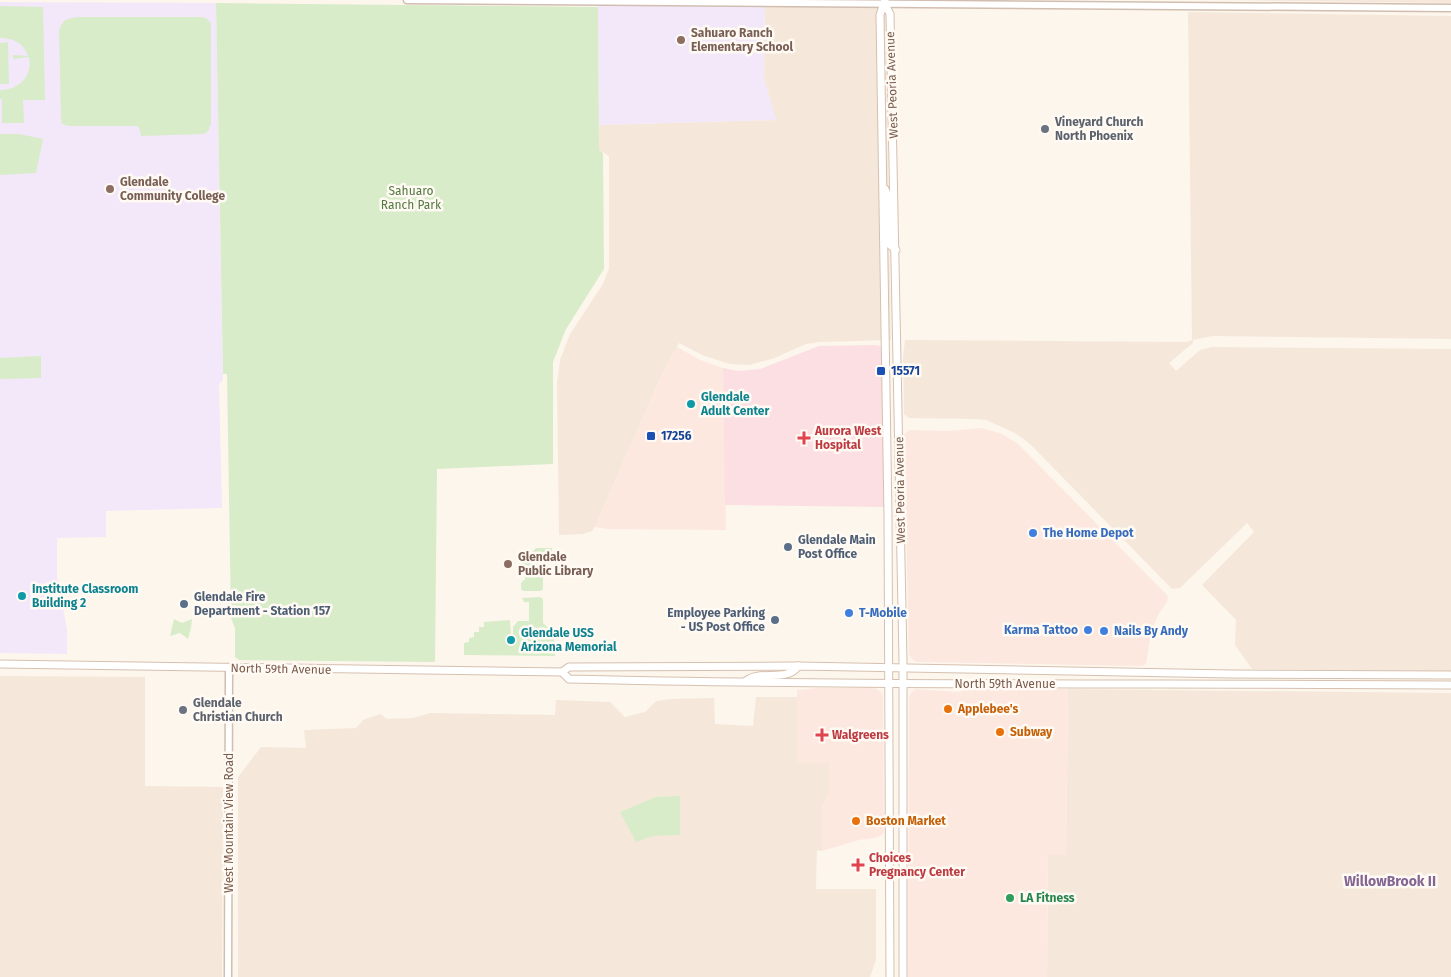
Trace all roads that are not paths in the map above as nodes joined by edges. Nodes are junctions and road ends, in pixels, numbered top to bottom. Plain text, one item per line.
1 (407, 0) edge
2 (885, 2) edge
3 (1451, 8) edge
4 (883, 181) junction
5 (896, 250) junction
6 (888, 549) junction
7 (901, 549) junction
8 (0, 664) edge
9 (798, 666) junction
10 (888, 667) junction
11 (229, 668) junction
12 (903, 668) junction
13 (562, 672) junction
14 (1451, 675) edge
15 (746, 682) junction
16 (888, 683) junction
17 (904, 684) junction
18 (1451, 685) edge
19 (228, 977) edge
20 (890, 977) edge
21 (902, 977) edge

1 - 2 street
2 - 3 street
2 - 4 main road, West Peoria Avenue
2 - 5 main road, West Peoria Avenue
4 - 5 main road
4 - 6 main road, West Peoria Avenue
5 - 7 main road, West Peoria Avenue
6 - 7 main road
6 - 10 main road, West Peoria Avenue
7 - 12 main road, West Peoria Avenue
8 - 11 main road, North 59th Avenue
9 - 10 main road, North 59th Avenue
9 - 13 main road, North 59th Avenue
9 - 15 main road
10 - 12 main road, North 59th Avenue
10 - 16 main road, West Peoria Avenue
11 - 13 main road, North 59th Avenue
11 - 19 street, West Mountain View Road
12 - 14 main road, North 59th Avenue
12 - 17 main road, West Peoria Avenue
13 - 15 main road, North 59th Avenue
15 - 16 main road, North 59th Avenue
16 - 17 main road, North 59th Avenue
16 - 20 main road, West Peoria Avenue
17 - 18 main road, North 59th Avenue
17 - 21 main road, West Peoria Avenue

